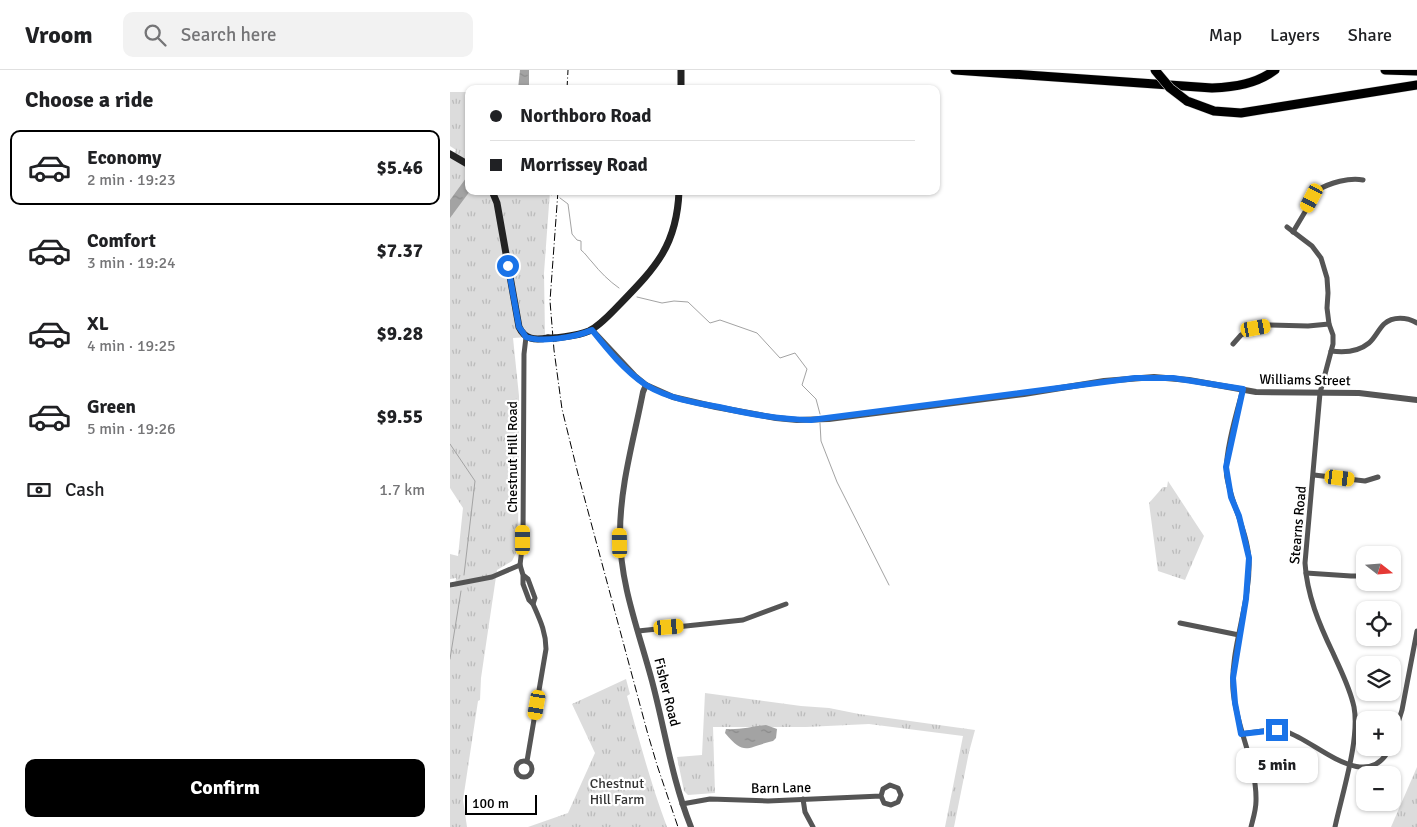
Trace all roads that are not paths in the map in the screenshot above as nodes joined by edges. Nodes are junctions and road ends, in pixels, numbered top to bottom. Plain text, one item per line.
1 (681, 70) edge
2 (955, 70) edge
3 (1156, 70) edge
4 (1275, 70) edge
5 (1384, 70) edge
6 (1417, 71) edge
7 (681, 85) edge
8 (1417, 85) edge
9 (450, 154) edge
10 (465, 163) edge
11 (1363, 180) dead end
12 (494, 195) edge
13 (679, 195) edge
14 (1287, 227) dead end
15 (1293, 232) junction
16 (1417, 323) edge
17 (1328, 324) junction
18 (592, 330) junction
19 (526, 337) junction
20 (1234, 344) dead end
21 (1331, 351) junction
22 (646, 385) junction
23 (1243, 389) junction
24 (1320, 393) junction
25 (1417, 400) edge
26 (1314, 475) junction
27 (1378, 476) dead end
28 (520, 565) junction
29 (1306, 573) junction
30 (1356, 576) edge
31 (450, 585) edge
32 (786, 604) dead end
33 (1180, 623) dead end
34 (638, 631) junction
35 (1417, 631) edge
36 (1240, 635) junction
37 (1401, 713) edge
38 (1241, 734) junction
39 (1384, 756) edge
40 (527, 761) dead end
41 (1348, 765) junction
42 (881, 796) junction
43 (803, 800) junction
44 (682, 804) junction
45 (691, 827) edge
46 (813, 827) edge
47 (1251, 827) edge
48 (1335, 827) edge

1 - 7 main road
2 - 4 highway
3 - 8 highway, bridge
5 - 6 highway
9 - 10 main road
11 - 15 street
12 - 19 main road
13 - 18 main road
14 - 15 street, Stearns Road
15 - 17 street, Stearns Road
16 - 21 street
17 - 20 street
17 - 21 street, Stearns Road
18 - 19 main road
18 - 22 street, Williams Street
19 - 28 street, Chestnut Hill Road
21 - 24 street, Stearns Road
22 - 23 street, Williams Street
22 - 34 street, Fisher Road
23 - 24 street, Williams Street
23 - 36 street
24 - 25 street, Williams Street
24 - 26 street, Stearns Road
26 - 27 street
26 - 29 street, Stearns Road
28 - 31 street
28 - 40 street
29 - 30 street
29 - 41 street, Stearns Road
32 - 34 street
33 - 36 street
34 - 44 street, Fisher Road
35 - 37 street
36 - 38 street
38 - 41 street
38 - 47 street
39 - 41 street
41 - 48 street, Stearns Road
42 - 42 street, Barn Lane
42 - 43 street, Barn Lane
43 - 44 street, Barn Lane
43 - 46 street
44 - 45 street, Fisher Road

